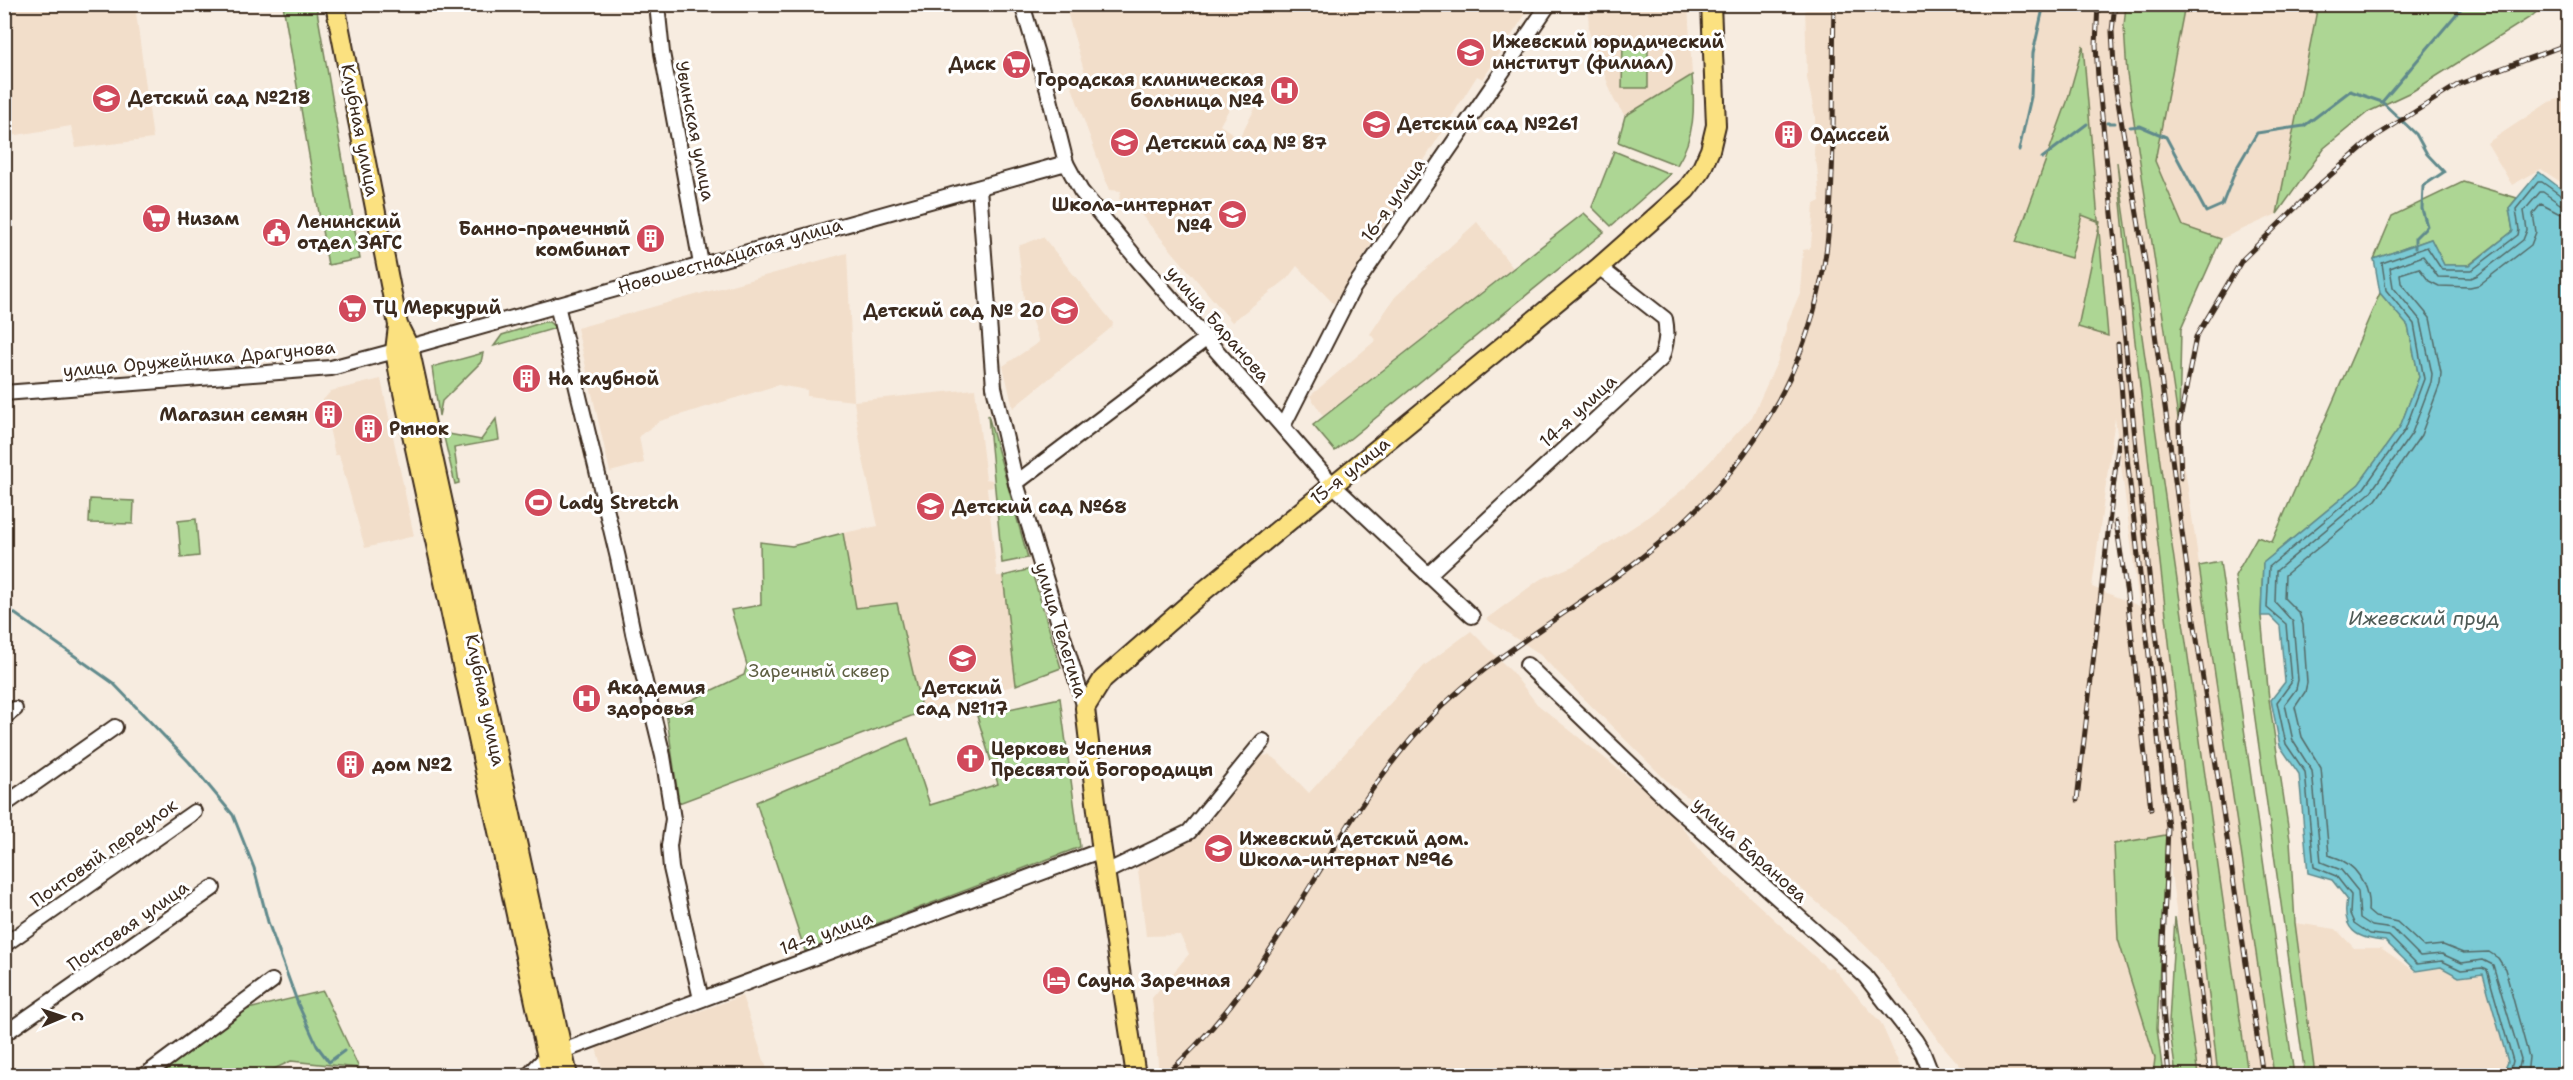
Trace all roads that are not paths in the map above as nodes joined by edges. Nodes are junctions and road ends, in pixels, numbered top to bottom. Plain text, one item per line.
1 (335, 4) edge
2 (657, 4) edge
3 (1022, 4) edge
4 (1550, 4) edge
5 (1711, 4) edge
6 (1065, 163) junction
7 (979, 188) junction
8 (701, 264) junction
9 (1599, 267) junction
10 (556, 305) junction
11 (1207, 338) junction
12 (402, 349) junction
13 (4, 393) edge
14 (1283, 426) junction
15 (1016, 483) junction
16 (1333, 485) junction
17 (1428, 575) junction
18 (1472, 616) dead end
19 (1527, 665) dead end
20 (1085, 708) junction
21 (115, 727) dead end
22 (1263, 741) dead end
23 (4, 805) edge
24 (194, 812) dead end
25 (1102, 849) junction
26 (1106, 872) junction
27 (213, 888) dead end
28 (4, 945) edge
29 (272, 981) dead end
30 (701, 999) junction
31 (4, 1034) edge
32 (555, 1053) junction
33 (144, 1076) edge
34 (315, 1076) edge
35 (333, 1076) edge
36 (528, 1076) edge
37 (551, 1076) edge
38 (568, 1076) edge
39 (1136, 1076) edge
40 (1932, 1076) edge

1 - 12 main road, Клубная улица
2 - 8 street, Увинская улица
3 - 6 street, улица Баранова
4 - 14 street, 16-я улица
5 - 9 main road, 15-я улица
6 - 7 street, Новошестнадцатая улица
6 - 11 street, улица Баранова
7 - 8 street, Новошестнадцатая улица
7 - 15 street, улица Телегина
8 - 10 street, Новошестнадцатая улица
9 - 16 main road, 15-я улица
9 - 17 street, 14-я улица
10 - 12 street, Новошестнадцатая улица
10 - 30 street
11 - 14 street, улица Баранова
11 - 15 street
12 - 13 street, улица Оружейника Драгунова
12 - 32 main road, Клубная улица
14 - 16 street, улица Баранова
15 - 20 street, улица Телегина
16 - 17 street, улица Баранова
16 - 20 main road, 15-я улица
17 - 18 street, улица Баранова
19 - 40 street, улица Баранова
20 - 25 main road, улица Телегина
21 - 23 street
22 - 26 street
24 - 28 street, Почтовый переулок
25 - 26 main road, улица Телегина
25 - 30 street, 14-я улица
26 - 39 main road, улица Телегина
27 - 31 street, Почтовая улица
29 - 33 street
30 - 32 street, 14-я улица
32 - 36 street
32 - 37 main road, Клубная улица
32 - 38 main road, Клубная улица
34 - 35 street

